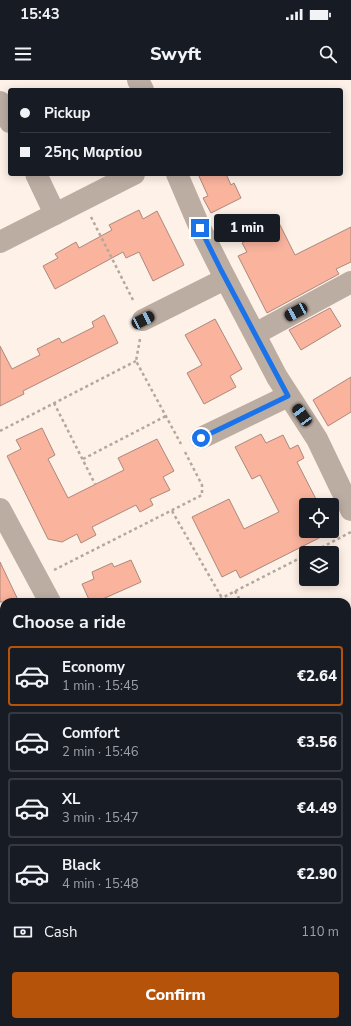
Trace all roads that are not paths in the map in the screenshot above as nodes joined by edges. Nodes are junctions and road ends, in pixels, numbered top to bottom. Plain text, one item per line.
1 (0, 102) edge
2 (8, 118) edge
3 (37, 176) edge
4 (130, 176) edge
5 (178, 176) edge
6 (55, 214) junction
7 (0, 242) edge
8 (226, 279) junction
9 (351, 282) edge
10 (143, 320) road end
11 (255, 334) junction
12 (288, 396) junction
13 (201, 438) dead end
14 (0, 509) edge
15 (351, 510) edge
16 (48, 598) edge

1 - 2 street
3 - 6 street
4 - 6 street
5 - 8 street
6 - 7 street
8 - 10 street
8 - 11 street
9 - 11 street
11 - 12 street
12 - 13 street
12 - 15 street
14 - 16 street

